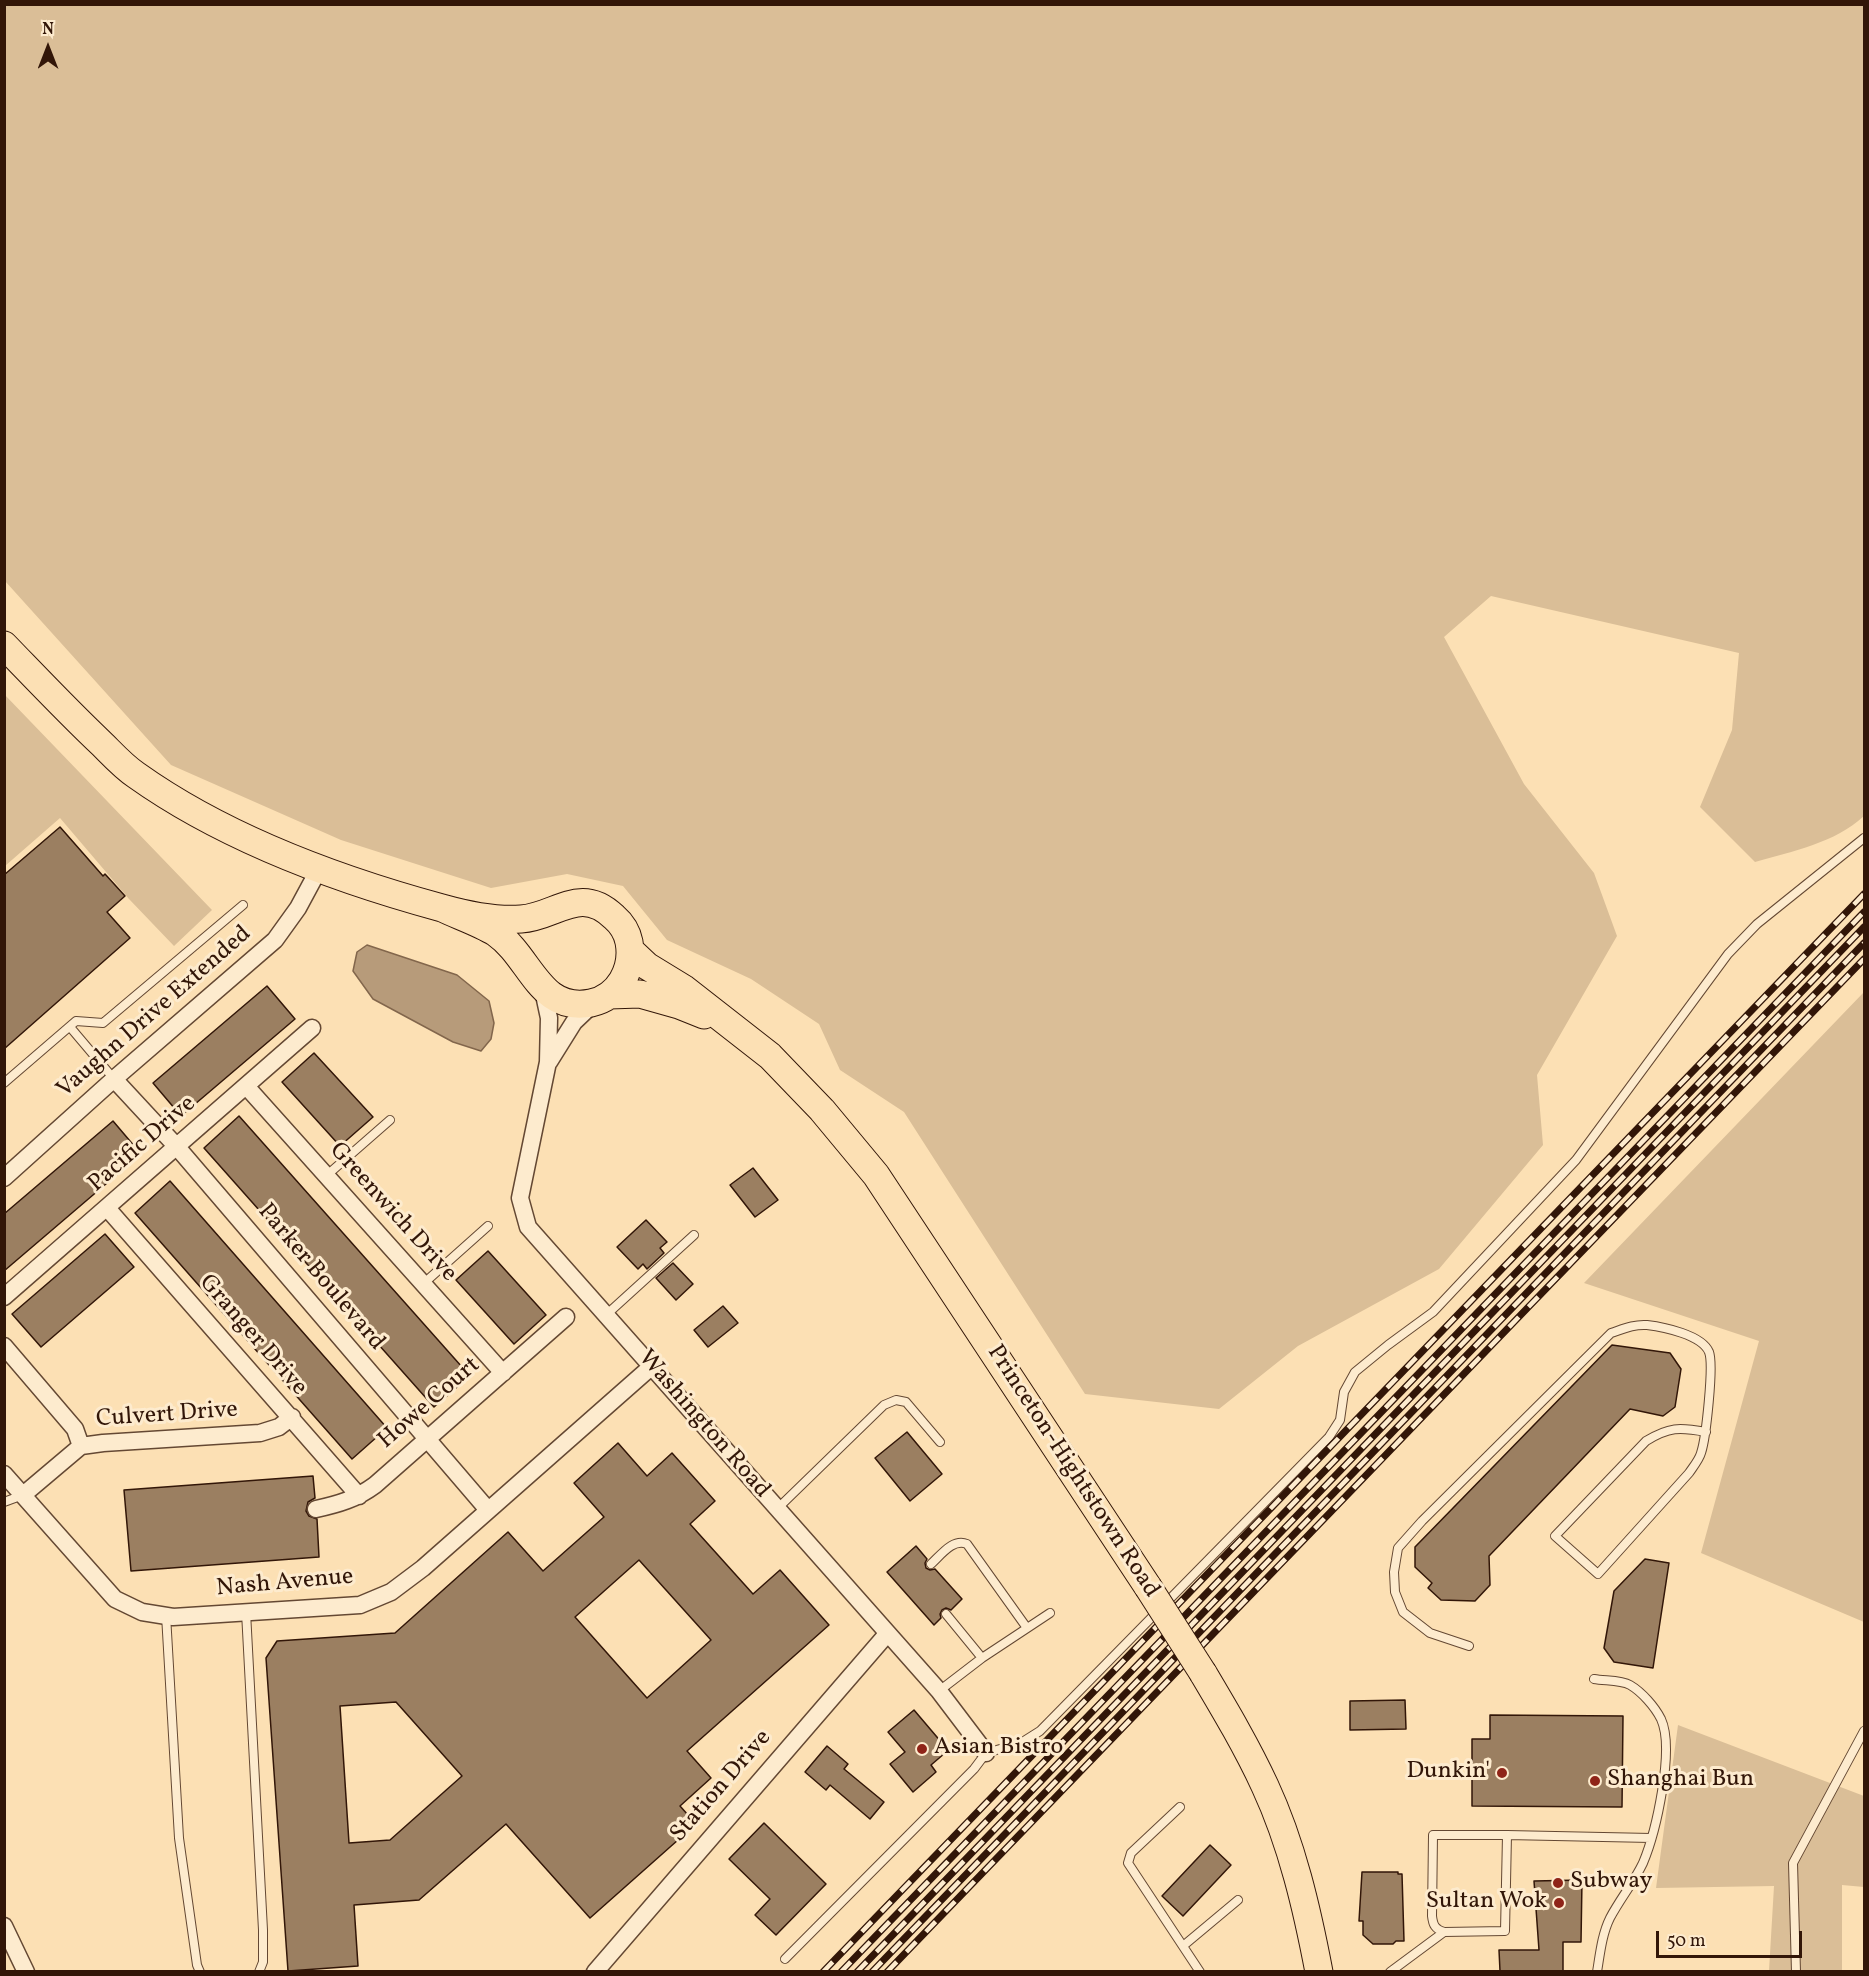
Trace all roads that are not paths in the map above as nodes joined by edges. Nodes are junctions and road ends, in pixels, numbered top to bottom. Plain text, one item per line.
1 (4, 645) edge
2 (1864, 838) edge
3 (319, 869) junction
4 (243, 905) dead end
5 (442, 908) junction
6 (548, 913) junction
7 (630, 950) junction
8 (538, 983) junction
9 (602, 998) junction
10 (70, 1027) junction
11 (733, 1027) junction
12 (312, 1028) dead end
13 (548, 1062) junction
14 (114, 1079) junction
15 (4, 1083) edge
16 (246, 1086) junction
17 (390, 1120) dead end
18 (177, 1147) junction
19 (326, 1176) junction
20 (4, 1178) edge
21 (107, 1208) junction
22 (488, 1226) dead end
23 (694, 1235) dead end
24 (423, 1284) junction
25 (4, 1297) edge
26 (606, 1315) junction
27 (566, 1317) dead end
28 (4, 1346) edge
29 (651, 1366) junction
30 (503, 1373) junction
31 (292, 1417) junction
32 (1706, 1432) junction
33 (426, 1440) junction
34 (940, 1442) dead end
35 (81, 1446) junction
36 (4, 1474) edge
37 (23, 1495) junction
38 (359, 1496) junction
39 (4, 1502) edge
40 (316, 1509) dead end
41 (777, 1509) junction
42 (488, 1510) junction
43 (931, 1564) dead end
44 (246, 1612) junction
45 (1050, 1613) dead end
46 (946, 1614) dead end
47 (166, 1615) junction
48 (1027, 1628) junction
49 (887, 1634) junction
50 (1469, 1646) dead end
51 (982, 1658) junction
52 (1594, 1679) dead end
53 (939, 1691) junction
54 (1864, 1731) edge
55 (986, 1752) junction
56 (1180, 1807) dead end
57 (1507, 1835) junction
58 (1651, 1838) junction
59 (1238, 1900) dead end
60 (4, 1926) edge
61 (1444, 1932) junction
62 (1183, 1946) junction
63 (785, 1959) dead end
64 (26, 1971) edge
65 (200, 1971) edge
66 (259, 1971) edge
67 (595, 1971) edge
68 (1200, 1971) edge
69 (1319, 1971) edge
70 (1390, 1971) edge
71 (1597, 1971) edge
72 (1796, 1971) edge

1 - 3 main road, Washington Road
2 - 55 lane
3 - 5 main road, Washington Road
3 - 14 street, Vaughn Drive Extended
4 - 10 lane
5 - 6 main road, Washington Road
5 - 8 main road, Washington Road
6 - 7 main road, Washington Road
6 - 8 main road
7 - 9 main road
7 - 11 main road, Princeton-Hightstown Road
8 - 9 main road, Washington Road
8 - 13 street, Washington Road
9 - 11 main road, Princeton-Hightstown Road
9 - 13 street, Washington Road
10 - 14 lane
10 - 15 lane
11 - 69 main road, Princeton-Hightstown Road, bridge
12 - 16 street, Pacific Drive
13 - 26 street, Washington Road
14 - 18 street, Parker Boulevard
14 - 20 street, Vaughn Drive Extended
16 - 18 street, Pacific Drive
16 - 19 street, Greenwich Drive
17 - 19 lane
18 - 21 street, Pacific Drive
18 - 33 street, Parker Boulevard
19 - 24 street, Greenwich Drive
21 - 25 street, Pacific Drive
21 - 31 street, Granger Drive
22 - 24 lane
23 - 26 lane
24 - 30 street, Greenwich Drive
26 - 29 street, Washington Road
27 - 30 street, Howe Court
28 - 35 street
29 - 41 street, Washington Road
29 - 42 street, Nash Avenue
30 - 33 street, Howe Court
31 - 35 street, Culvert Drive
31 - 38 street, Granger Drive
32 - 32 lane
32 - 50 lane
33 - 38 street, Howe Court
33 - 42 street, Parker Boulevard
34 - 41 lane
35 - 37 street, Culvert Drive
36 - 37 street, Nash Avenue
37 - 39 lane
37 - 47 street, Nash Avenue
38 - 40 street, Howe Court
41 - 49 street, Washington Road
42 - 44 street, Nash Avenue
43 - 48 lane
44 - 47 street, Nash Avenue
44 - 66 lane
45 - 48 lane
46 - 51 lane
47 - 65 lane
48 - 51 lane
49 - 53 street, Washington Road
49 - 67 street, Station Drive
51 - 53 lane
52 - 58 lane
53 - 55 street, Washington Road
54 - 72 lane
55 - 63 lane
56 - 62 lane
57 - 58 lane
57 - 61 lane
57 - 61 lane
58 - 71 lane
59 - 62 lane
60 - 64 street
61 - 70 lane
62 - 68 lane

